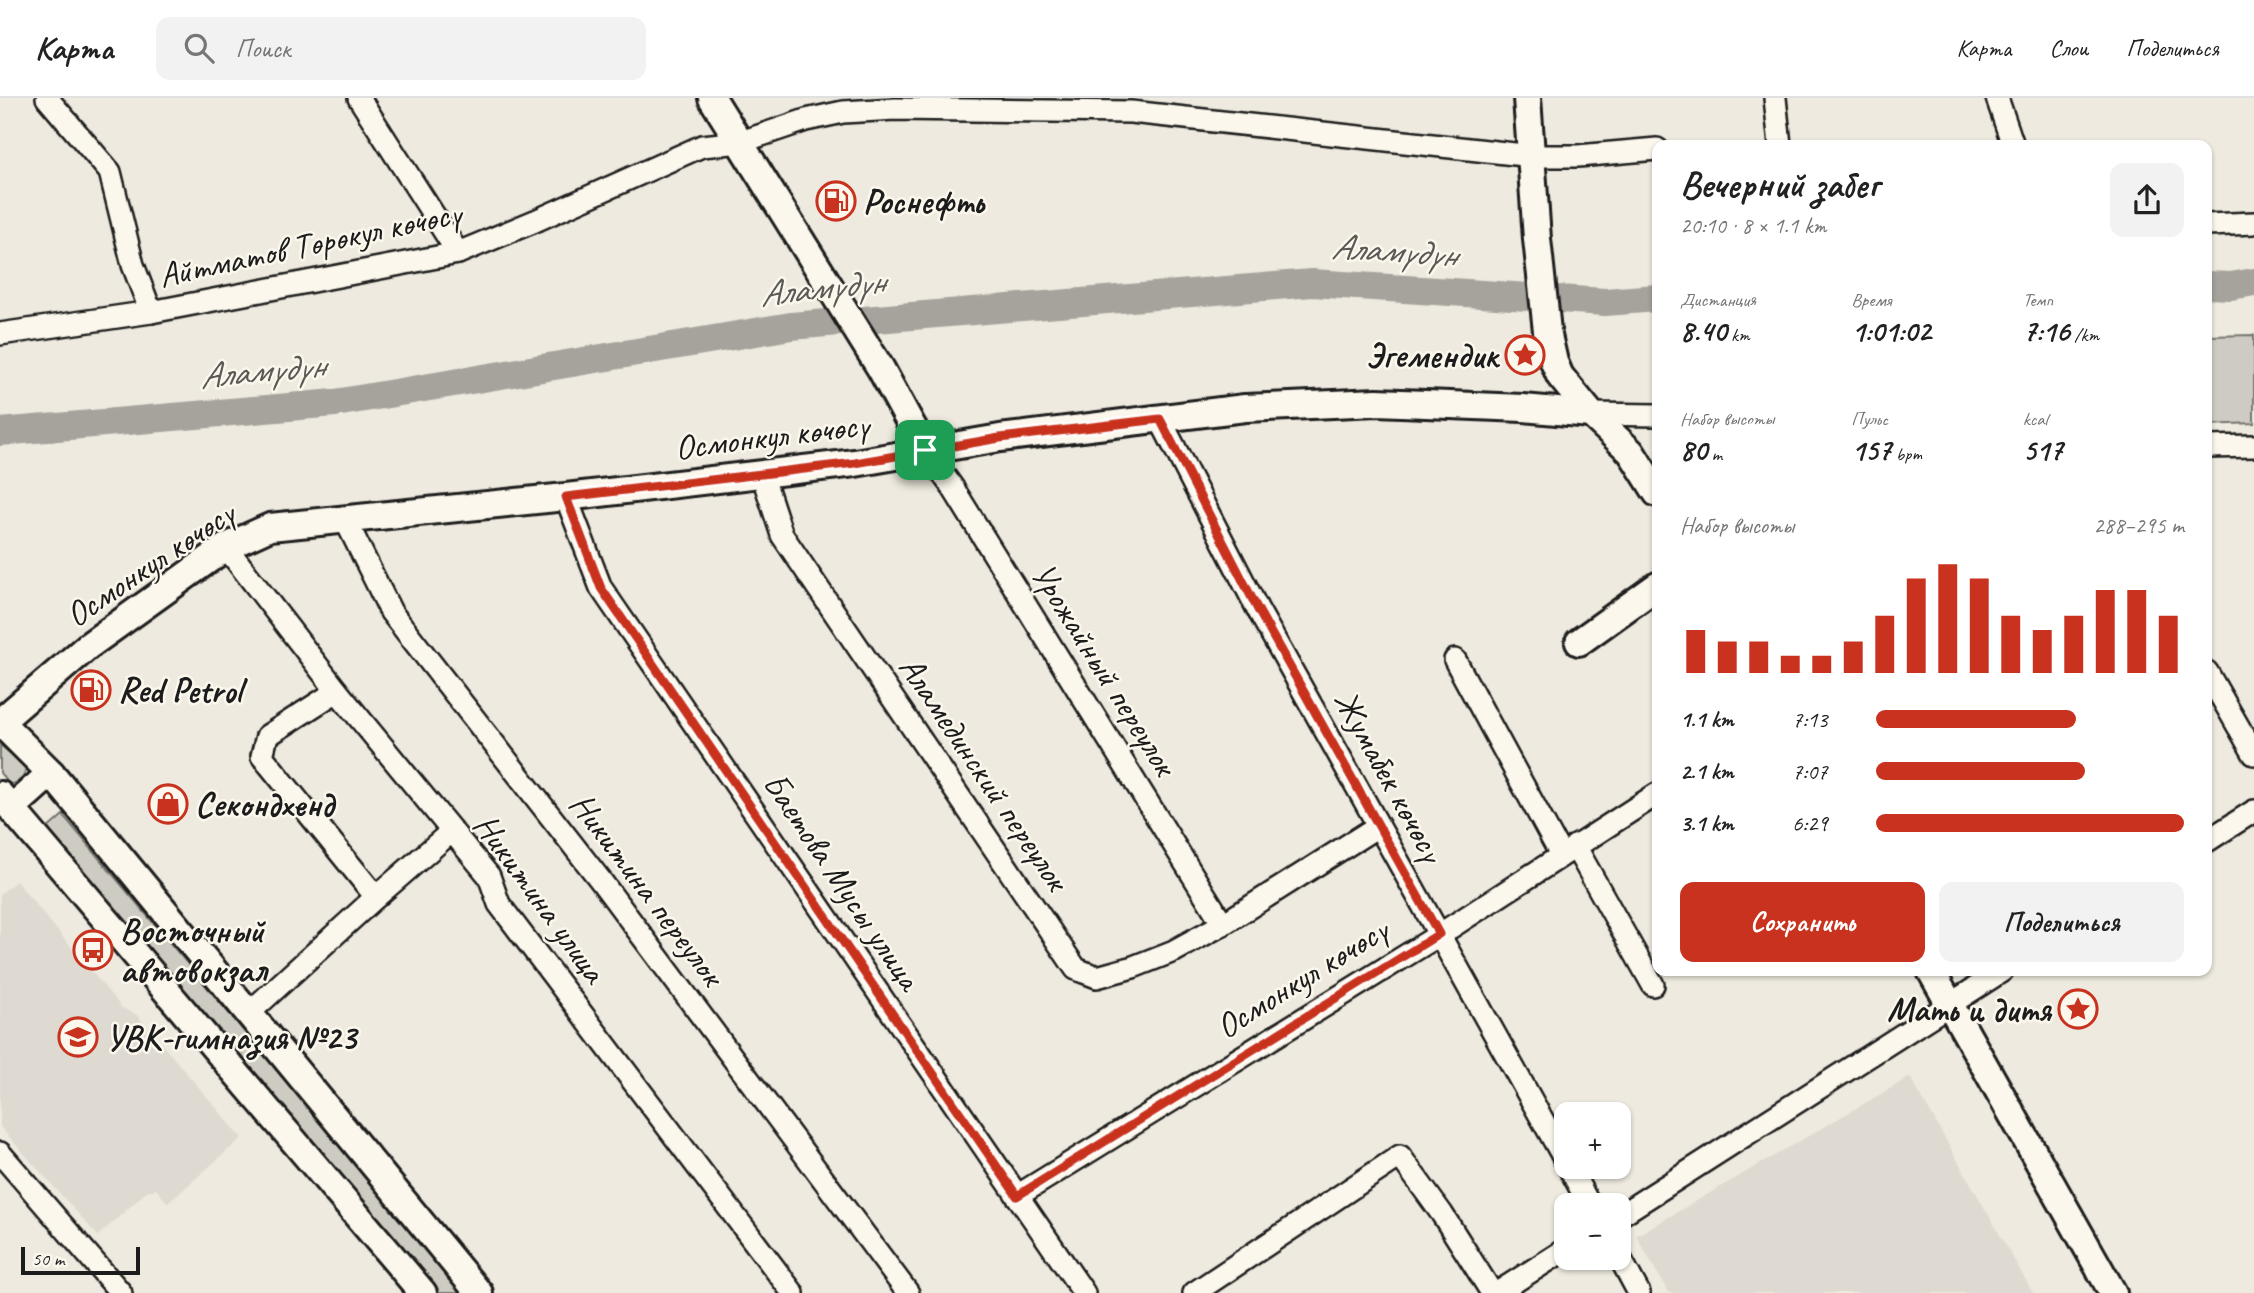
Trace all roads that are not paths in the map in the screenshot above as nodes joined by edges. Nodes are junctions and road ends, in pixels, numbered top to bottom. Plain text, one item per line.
1 (47, 98) edge
2 (359, 98) edge
3 (712, 98) edge
4 (1527, 98) edge
5 (1775, 98) edge
6 (1997, 98) edge
7 (1132, 105) edge
8 (1779, 140) edge
9 (2011, 140) edge
10 (741, 142) junction
11 (1652, 149) edge
12 (1533, 156) junction
13 (2254, 223) edge
14 (2212, 225) edge
15 (458, 253) junction
16 (151, 312) junction
17 (0, 334) edge
18 (1591, 414) junction
19 (1652, 415) edge
20 (1160, 419) junction
21 (2254, 446) edge
22 (2212, 447) edge
23 (925, 450) junction
24 (762, 474) junction
25 (1652, 485) edge
26 (566, 497) junction
27 (345, 519) junction
28 (226, 547) junction
29 (1652, 590) edge
30 (1579, 642) dead end
31 (1455, 660) dead end
32 (2212, 681) edge
33 (337, 691) junction
34 (0, 722) edge
35 (2254, 754) edge
36 (51, 773) junction
37 (1652, 797) edge
38 (4, 808) edge
39 (2254, 811) edge
40 (1378, 826) junction
41 (452, 831) junction
42 (2212, 838) edge
43 (1568, 850) junction
44 (376, 897) junction
45 (1223, 925) junction
46 (1439, 934) junction
47 (1934, 976) edge
48 (1994, 976) edge
49 (1653, 985) dead end
50 (1950, 1004) junction
51 (249, 1013) junction
52 (1554, 1140) edge
53 (0, 1153) edge
54 (1017, 1196) junction
55 (1631, 1208) edge
56 (1554, 1256) edge
57 (1627, 1270) edge
58 (121, 1293) edge
59 (424, 1293) edge
60 (479, 1293) edge
61 (793, 1293) edge
62 (908, 1293) edge
63 (1084, 1293) edge
64 (1194, 1293) edge
65 (1494, 1293) edge
66 (1639, 1293) edge
67 (2113, 1293) edge

1 - 16 street
2 - 15 street
3 - 10 main road
4 - 12 main road
5 - 8 street
6 - 9 street
7 - 10 street, Айтматов Төрөкул көчөсү
7 - 12 street, Айтматов Төрөкул көчөсү
10 - 15 street, Айтматов Төрөкул көчөсү
10 - 23 main road
11 - 12 street, Айтматов Төрөкул көчөсү
12 - 18 main road
13 - 14 street
15 - 16 street, Айтматов Төрөкул көчөсү
16 - 17 street, Айтматов Төрөкул көчөсү
18 - 19 street, Осмонкул көчөсү
18 - 20 main road, Осмонкул көчөсү
18 - 25 main road
20 - 23 main road, Осмонкул көчөсү
20 - 40 street, Жумабек көчөсү
21 - 22 street
23 - 24 main road, Осмонкул көчөсү
23 - 45 street, Урожайный переулок
24 - 26 main road, Осмонкул көчөсү
24 - 45 street, Аламединский переулок
26 - 27 main road, Осмонкул көчөсү
26 - 54 street, Баетова Мусы улица
27 - 28 main road, Осмонкул көчөсү
27 - 62 street, Никитина переулок
28 - 33 street, Никитина улица
28 - 34 main road, Осмонкул көчөсү
29 - 30 main road
31 - 43 street
32 - 35 street
33 - 41 street, Никитина улица
33 - 44 street
34 - 36 main road
36 - 38 main road
36 - 51 main road
37 - 43 street, Осмонкул көчөсү
38 - 59 main road
39 - 42 street
40 - 45 street, Аламединский переулок
40 - 46 street, Жумабек көчөсү
41 - 44 street
41 - 61 street, Никитина улица
43 - 46 street, Осмонкул көчөсү
43 - 49 street
44 - 51 street
46 - 52 street, Жумабек көчөсү
46 - 54 street, Осмонкул көчөсү
47 - 50 main road
48 - 50 street
50 - 55 street
50 - 67 main road
51 - 60 main road
53 - 58 street
54 - 63 street, Баетова Мусы улица
56 - 65 street
57 - 66 street
64 - 65 street

